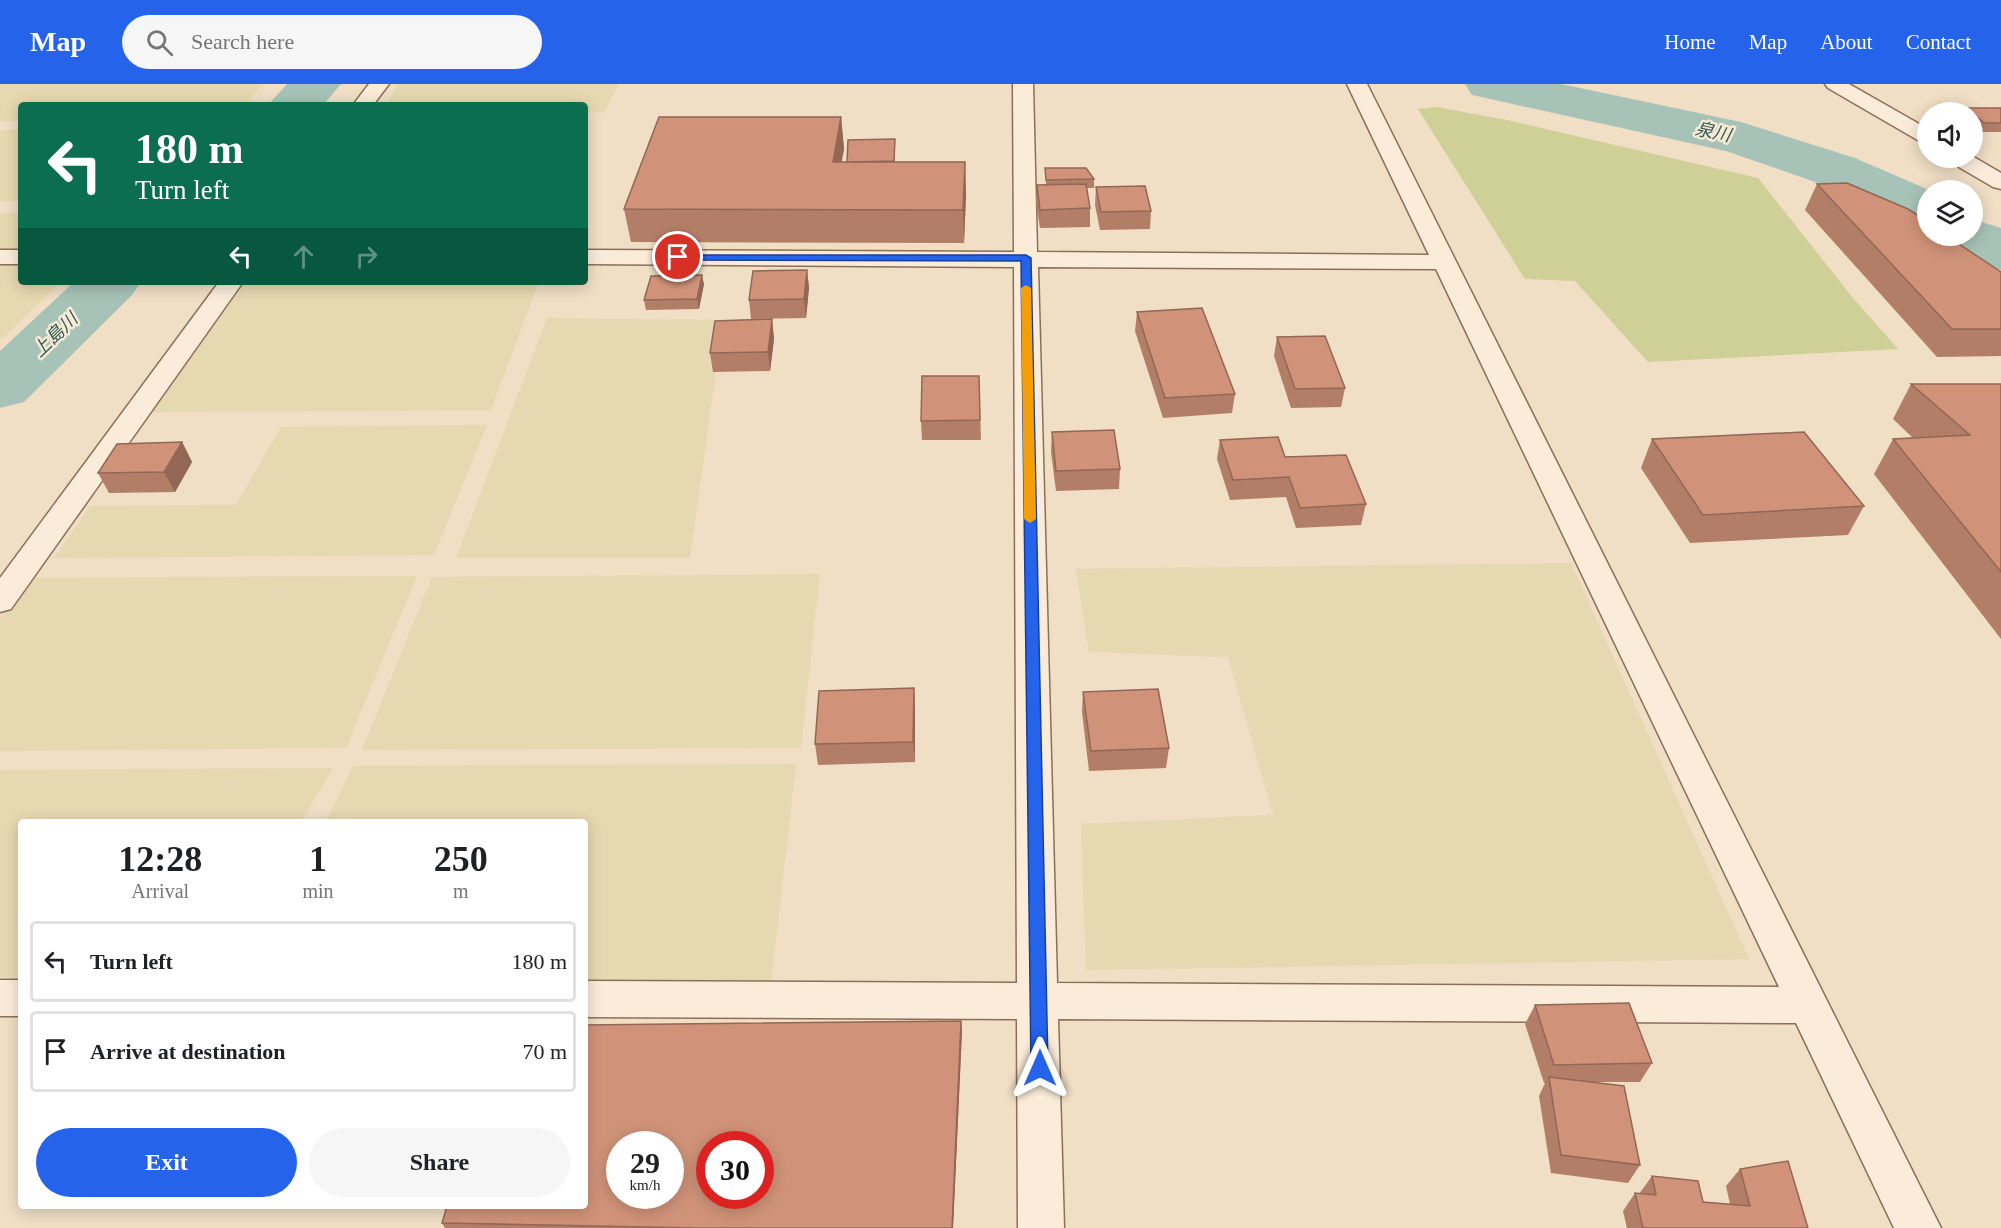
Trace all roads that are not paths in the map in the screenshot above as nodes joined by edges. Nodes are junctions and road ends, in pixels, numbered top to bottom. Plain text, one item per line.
1 (379, 84) edge
2 (1023, 84) edge
3 (1357, 84) edge
4 (1835, 84) edge
5 (365, 102) edge
6 (1917, 132) edge
7 (1977, 168) edge
8 (2001, 182) edge
9 (0, 257) edge
10 (18, 257) edge
11 (588, 257) edge
12 (1026, 258) junction
13 (1445, 262) junction
14 (229, 285) edge
15 (0, 601) edge
16 (0, 998) edge
17 (18, 998) edge
18 (588, 999) edge
19 (1039, 1000) junction
20 (1809, 1005) junction
21 (1041, 1228) edge
22 (1918, 1228) edge

1 - 5 street
2 - 12 street
3 - 13 street
4 - 6 street
7 - 8 street
9 - 10 street
11 - 12 street
12 - 13 street
12 - 19 street
13 - 20 street
14 - 15 street
16 - 17 street
18 - 19 street
19 - 20 street
19 - 21 street
20 - 22 street

